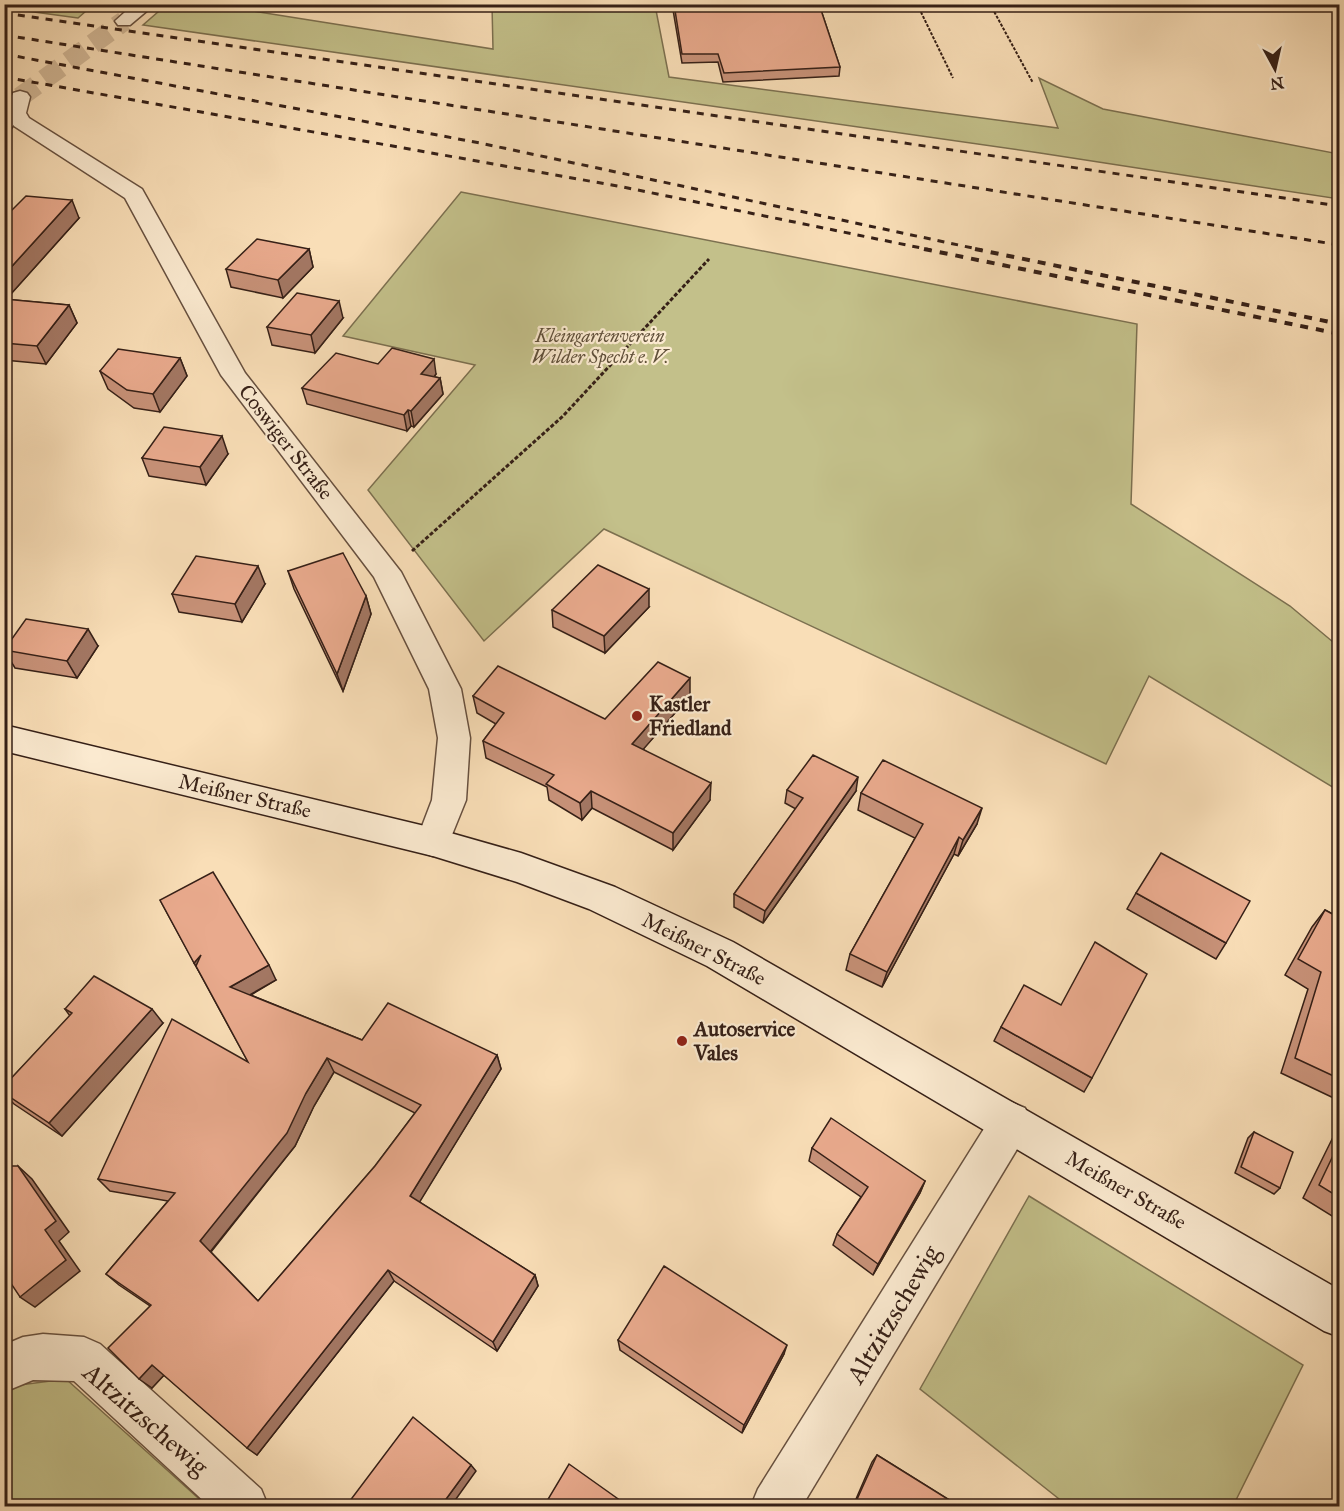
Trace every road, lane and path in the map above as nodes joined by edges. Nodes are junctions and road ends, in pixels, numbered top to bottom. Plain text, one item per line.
1 (146, 4) edge
2 (917, 4) edge
3 (990, 4) edge
4 (124, 21) tunnel mouth
5 (4, 66) edge
6 (10, 67) dead end
7 (952, 78) dead end
8 (1033, 83) dead end
9 (11, 112) edge
10 (709, 259) dead end
11 (386, 572) junction
12 (4, 738) edge
13 (433, 842) junction
14 (1011, 1122) junction
15 (1340, 1315) edge
16 (4, 1369) edge
17 (244, 1506) edge
18 (775, 1506) edge

1 - 4 street
2 - 7 path
3 - 8 path
5 - 6 path
9 - 11 street, Coswiger Straße
10 - 11 path
11 - 13 street, Coswiger Straße
12 - 13 street, Meißner Straße
13 - 14 street, Meißner Straße
14 - 15 street, Meißner Straße
14 - 18 street, Altzitzschewig
16 - 17 street, Altzitzschewig

